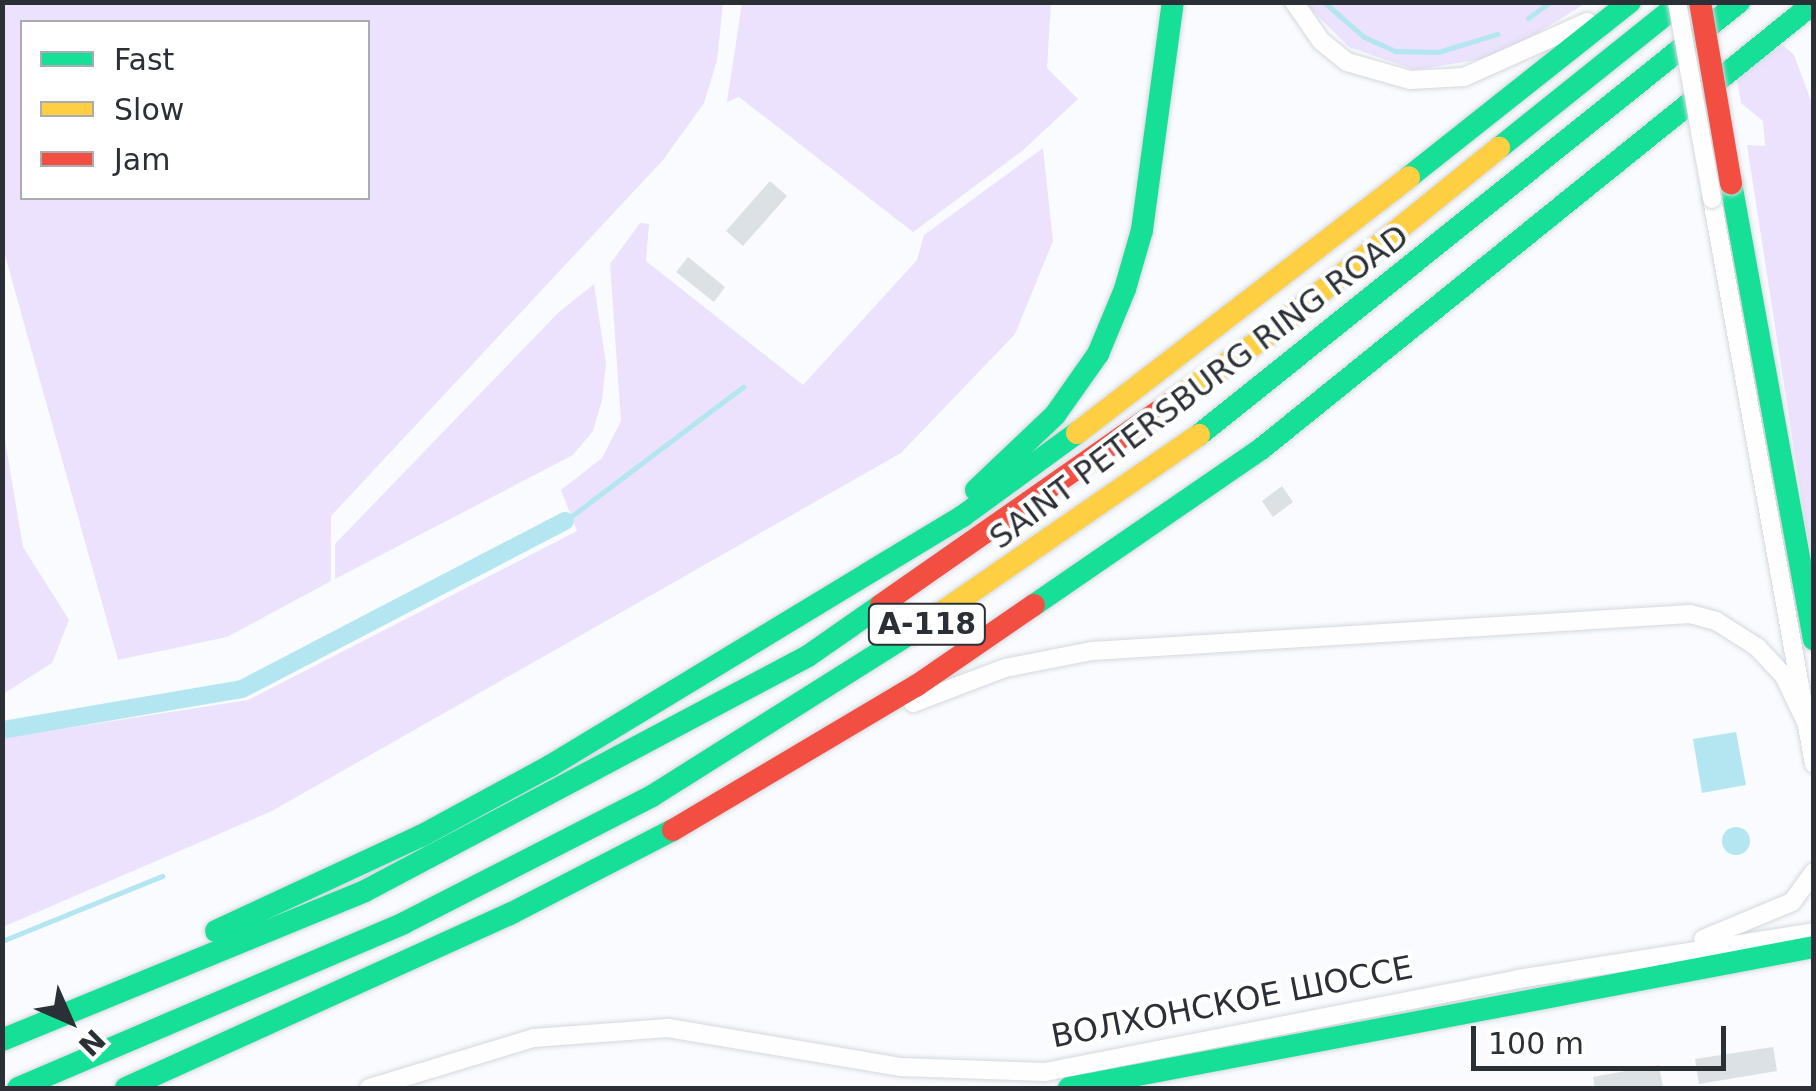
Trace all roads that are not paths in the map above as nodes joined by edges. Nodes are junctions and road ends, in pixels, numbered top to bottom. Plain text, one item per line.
1 (1173, 2) edge
2 (1294, 2) edge
3 (1629, 2) edge
4 (1679, 2) edge
5 (1700, 2) edge
6 (1739, 2) edge
7 (1814, 3) edge
8 (879, 569) junction
9 (1814, 640) edge
10 (1806, 722) junction
11 (839, 734) junction
12 (1814, 764) edge
13 (1814, 872) edge
14 (1811, 941) edge
15 (1618, 962) junction
16 (2, 1039) edge
17 (18, 1088) edge
18 (126, 1088) edge
19 (369, 1088) edge
20 (1069, 1088) edge

1 - 8 main road
2 - 3 street
3 - 8 main road
4 - 10 street, bridge
4 - 16 main road, SAINT PETERSBURG RING ROAD / А-118
5 - 9 main road, bridge
6 - 17 main road, SAINT PETERSBURG RING ROAD / А-118
7 - 11 main road
8 - 16 main road
10 - 11 street
10 - 12 street
11 - 18 main road
13 - 15 street
14 - 15 street, ВОЛХОНСКОЕ ШОССЕ
14 - 20 main road, ВОЛХОНСКОЕ ШОССЕ
15 - 19 street, ВОЛХОНСКОЕ ШОССЕ

